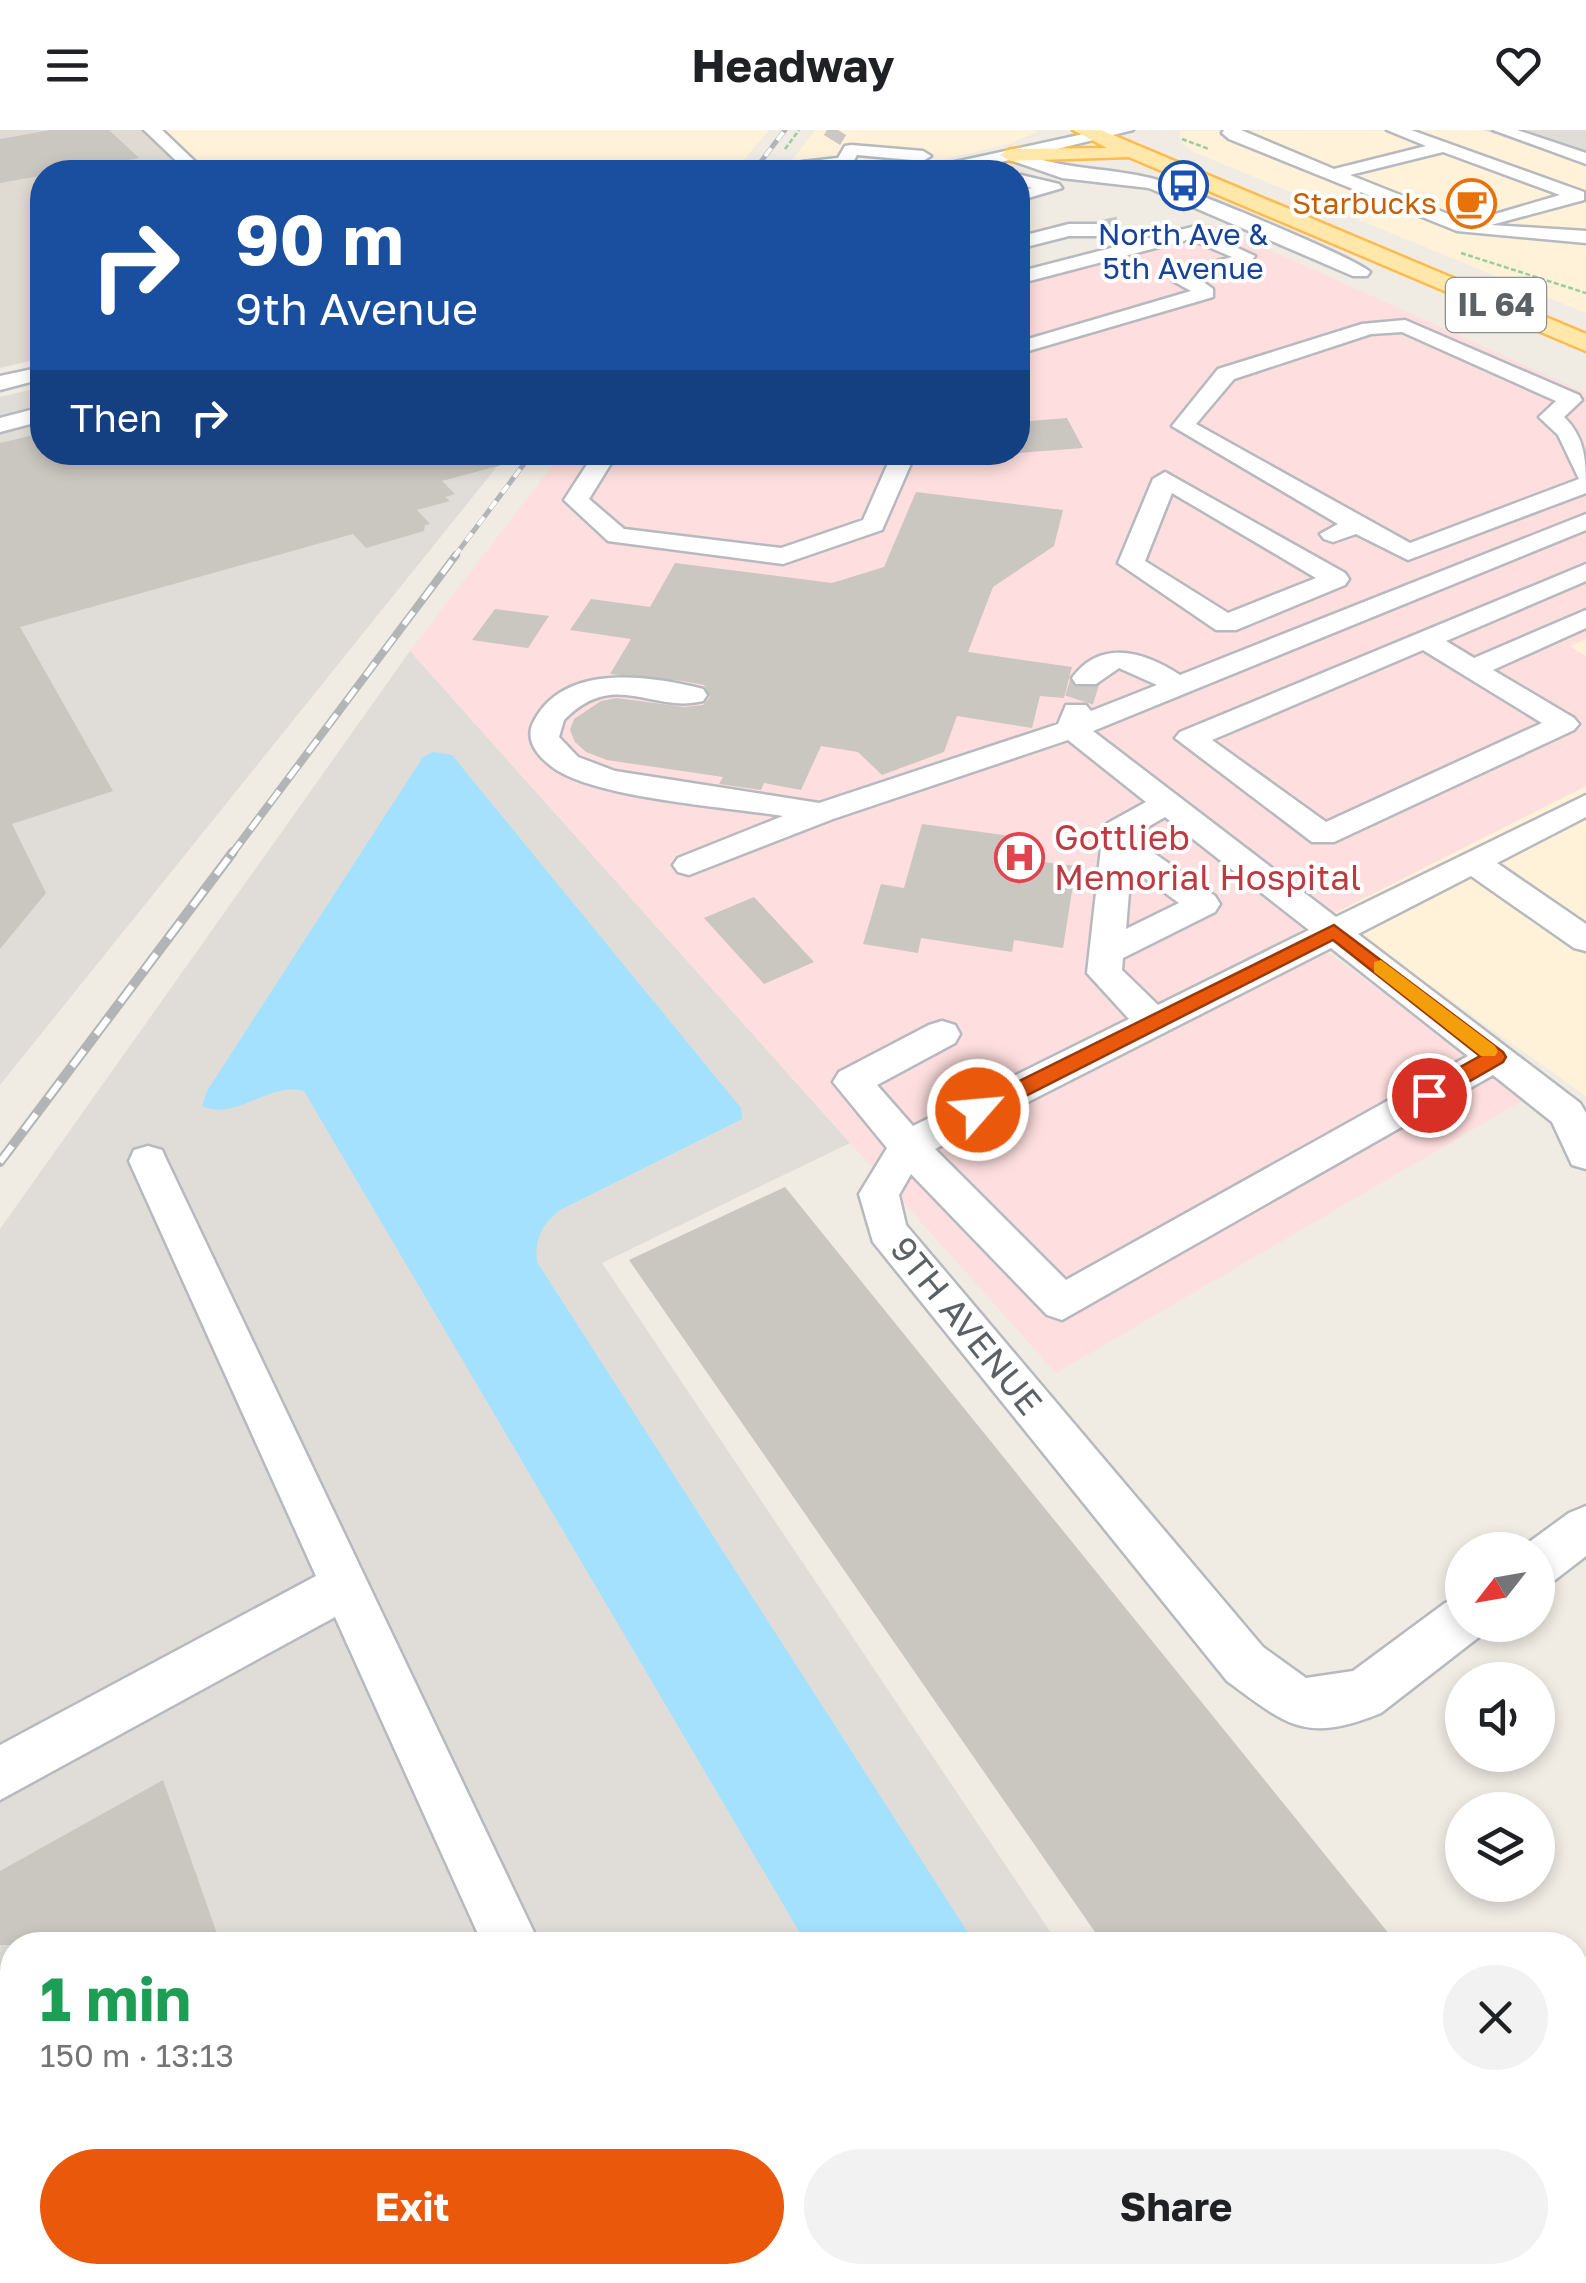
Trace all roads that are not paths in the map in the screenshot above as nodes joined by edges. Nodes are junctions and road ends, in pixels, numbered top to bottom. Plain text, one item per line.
1 (152, 130) edge
2 (1043, 130) edge
3 (1123, 130) edge
4 (1233, 130) edge
5 (1395, 130) edge
6 (1502, 130) edge
7 (1090, 133) edge
8 (832, 140) dead end
9 (1169, 140) dead end
10 (1006, 146) junction
11 (1444, 147) junction
12 (1191, 159) junction
13 (1586, 159) edge
14 (184, 160) edge
15 (817, 160) edge
16 (846, 160) edge
17 (899, 160) edge
18 (945, 160) edge
19 (1154, 160) junction
20 (1332, 174) junction
21 (1583, 202) edge
22 (1205, 206) junction
23 (1172, 213) dead end
24 (1464, 227) junction
25 (1511, 233) dead end
26 (1586, 237) edge
27 (1030, 240) edge
28 (1478, 252) road end
29 (1030, 256) edge
30 (1360, 272) dead end
31 (1030, 275) edge
32 (1586, 323) edge
33 (1586, 343) edge
34 (1030, 344) edge
35 (30, 376) edge
36 (0, 383) edge
37 (30, 417) edge
38 (0, 425) edge
39 (599, 465) edge
40 (900, 465) edge
41 (1586, 474) edge
42 (1586, 485) edge
43 (1305, 495) junction
44 (1586, 521) edge
45 (1283, 524) junction
46 (1358, 525) junction
47 (1586, 572) edge
48 (1586, 618) edge
49 (1424, 639) junction
50 (1472, 668) junction
51 (1176, 685) junction
52 (693, 695) dead end
53 (1079, 702) junction
54 (1166, 802) junction
55 (1586, 805) edge
56 (822, 812) junction
57 (1118, 843) junction
58 (1472, 862) junction
59 (688, 865) dead end
60 (1334, 932) junction
61 (1586, 940) edge
62 (1106, 952) junction
63 (1154, 1022) junction
64 (942, 1034) dead end
65 (1496, 1057) junction
66 (908, 1146) junction
67 (1586, 1154) edge
68 (148, 1161) dead end
69 (1586, 1528) edge
70 (1555, 1551) edge
71 (345, 1586) junction
72 (1445, 1633) edge
73 (0, 1774) edge
74 (506, 1932) edge

1 - 14 street
2 - 10 main road
3 - 7 street
3 - 12 main road, IL 64
4 - 20 street
5 - 11 street
6 - 13 street
7 - 10 street
7 - 19 main road, IL 64
8 - 15 street
9 - 12 main road
10 - 18 street
10 - 19 main road
10 - 22 street
11 - 20 street
11 - 21 street
12 - 32 main road, IL 64
16 - 17 street
19 - 33 main road, IL 64
20 - 24 street
21 - 24 street
21 - 26 street
22 - 23 street
22 - 30 street
24 - 25 street
24 - 28 street
27 - 29 street
31 - 34 street
35 - 36 street
37 - 38 street
39 - 40 street
41 - 43 street
42 - 46 street
43 - 45 street
43 - 46 street
44 - 51 street
45 - 45 street
45 - 46 street
47 - 49 street
48 - 50 street
49 - 50 street
49 - 50 street
51 - 53 street
51 - 53 street
52 - 56 street
53 - 54 street
53 - 56 street
54 - 57 street
54 - 60 street
55 - 58 street
56 - 59 street
57 - 62 street
57 - 62 street
58 - 60 street
58 - 61 street
60 - 63 street
60 - 65 street
62 - 63 street
63 - 66 street
64 - 66 street
65 - 66 street
65 - 67 street
66 - 72 street, 9TH AVENUE
68 - 71 street
69 - 70 street
71 - 73 street
71 - 74 street

